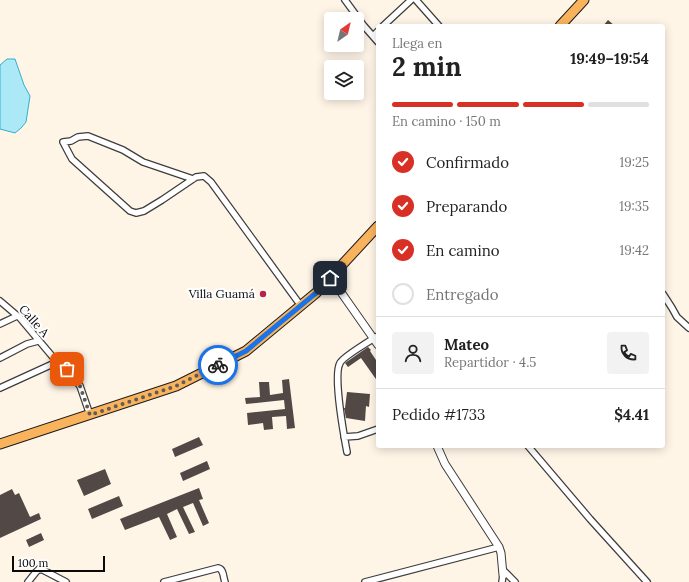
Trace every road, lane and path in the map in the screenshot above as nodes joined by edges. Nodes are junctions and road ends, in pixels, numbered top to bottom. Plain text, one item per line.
1 (345, 0) edge
2 (411, 0) edge
3 (416, 0) edge
4 (584, 0) edge
5 (385, 24) edge
6 (437, 24) edge
7 (564, 24) edge
8 (376, 33) edge
9 (373, 36) junction
10 (376, 40) edge
11 (193, 179) junction
12 (376, 228) edge
13 (330, 278) junction
14 (665, 297) edge
15 (0, 301) edge
16 (300, 306) junction
17 (17, 316) junction
18 (0, 324) edge
19 (689, 328) edge
20 (376, 337) edge
21 (38, 341) junction
22 (0, 358) edge
23 (57, 362) junction
24 (0, 388) edge
25 (90, 415) junction
26 (376, 431) edge
27 (344, 437) junction
28 (0, 444) edge
29 (438, 448) edge
30 (530, 448) edge
31 (347, 452) dead end
32 (499, 546) junction
33 (503, 576) edge
34 (374, 581) edge
35 (28, 582) edge
36 (66, 582) edge
37 (164, 582) edge
38 (225, 582) edge
39 (365, 582) edge
40 (515, 582) edge
41 (647, 582) edge

1 - 9 street
2 - 5 street
3 - 6 street
4 - 7 main road
8 - 9 street
9 - 10 street
11 - 11 street
11 - 16 street
12 - 13 main road
13 - 16 main road
13 - 20 street
14 - 19 street
15 - 17 street, Calle A
16 - 25 main road
17 - 18 street
17 - 21 street, Calle A
20 - 27 street
21 - 22 street
21 - 23 street, Calle A
23 - 24 street
23 - 25 street, Calle A
25 - 28 main road
26 - 27 street
27 - 31 street
29 - 32 street
30 - 41 street
32 - 33 street
32 - 34 street
33 - 40 street
34 - 39 street
35 - 36 street
37 - 38 street

